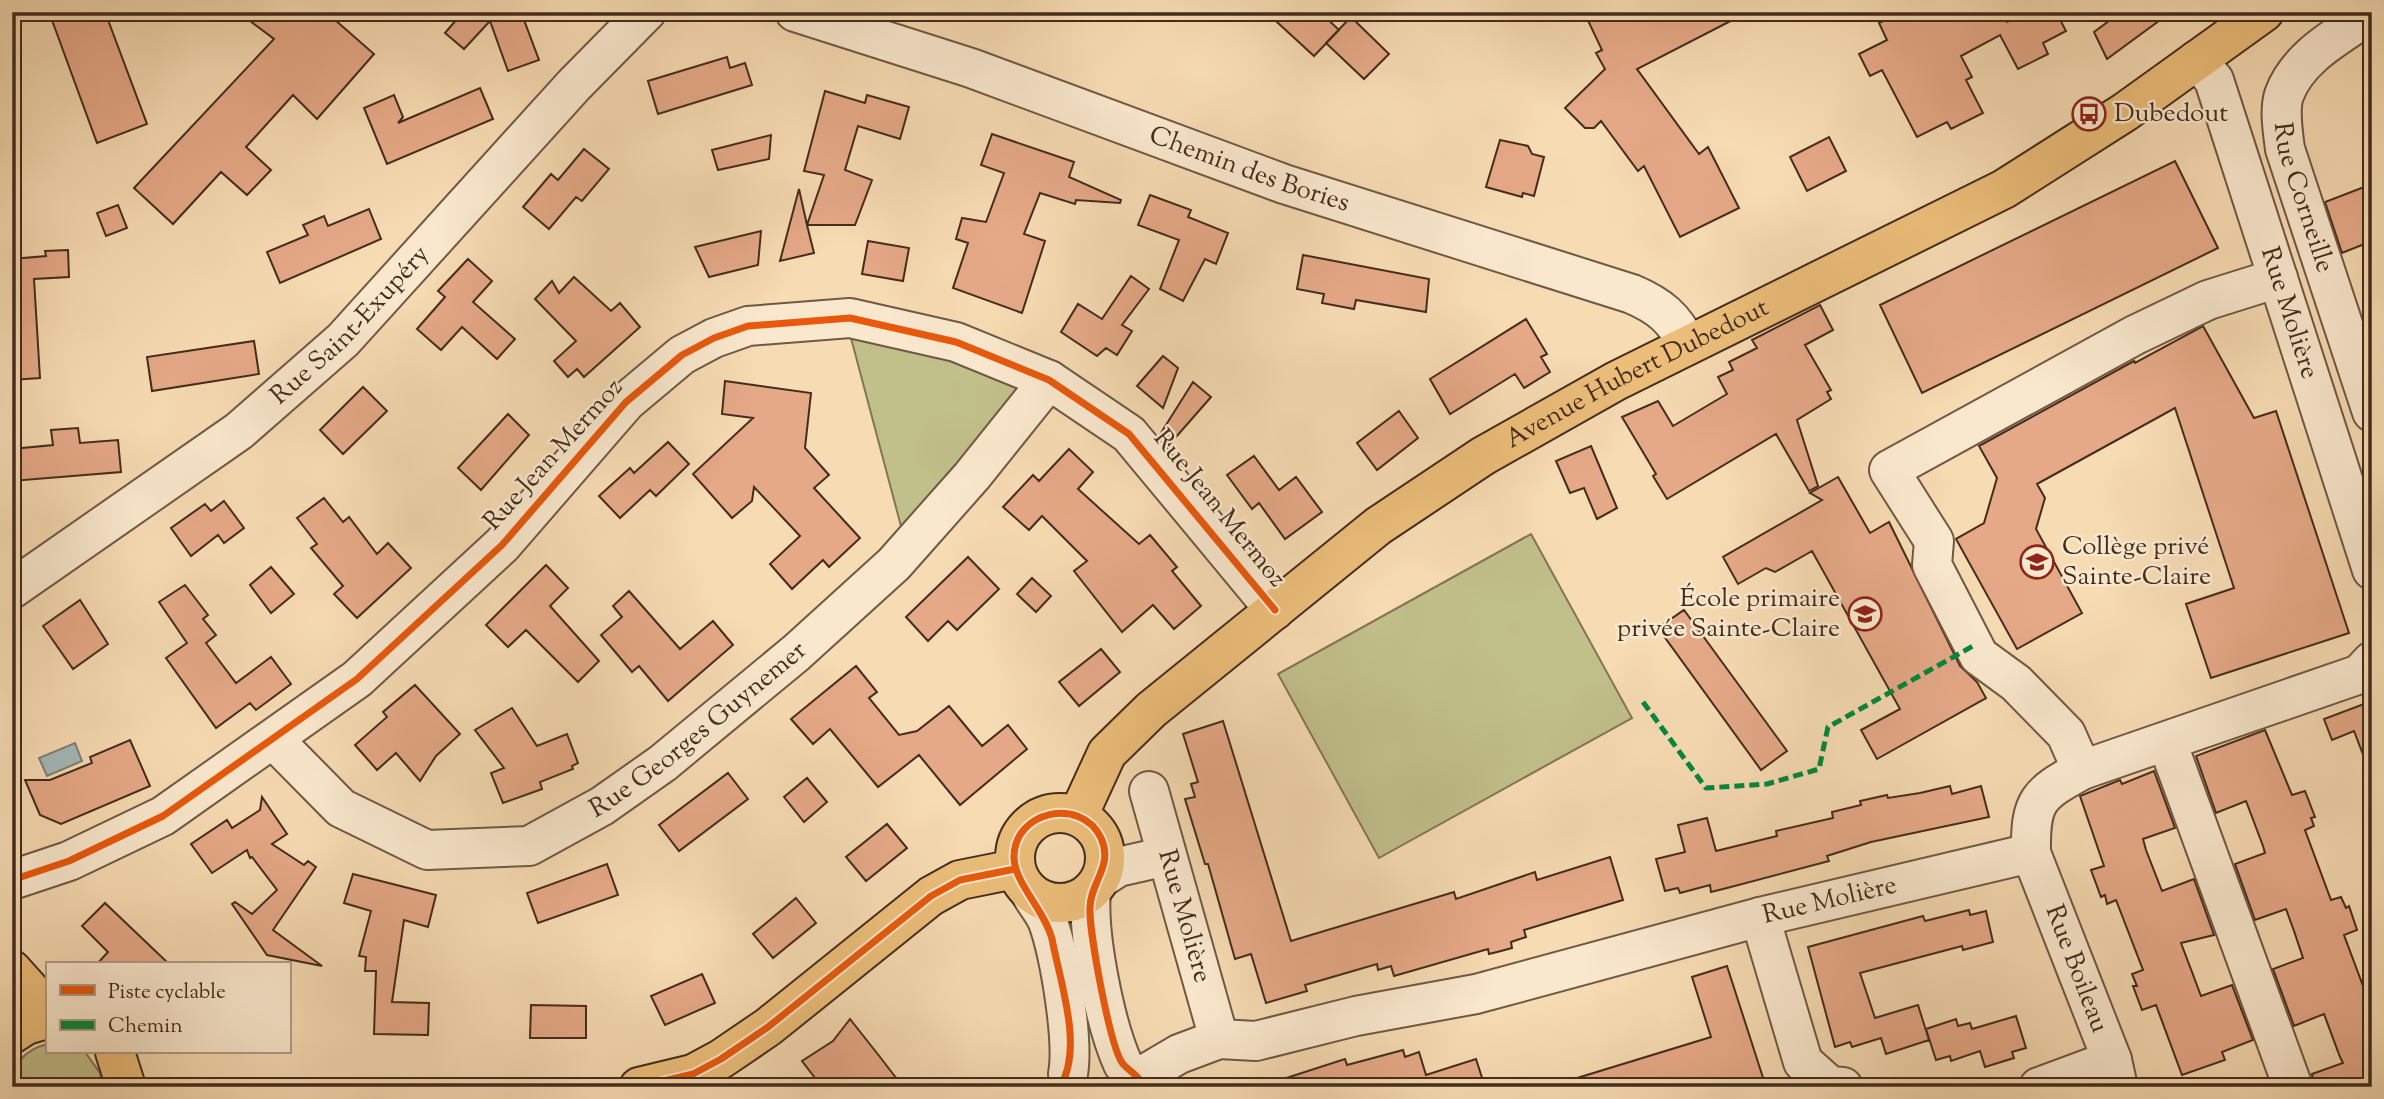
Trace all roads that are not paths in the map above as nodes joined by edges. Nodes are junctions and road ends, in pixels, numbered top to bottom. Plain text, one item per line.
1 (646, 12) edge
2 (795, 12) edge
3 (2264, 12) edge
4 (2372, 13) edge
5 (2197, 60) junction
6 (2278, 278) junction
7 (1687, 344) junction
8 (1049, 380) junction
9 (2372, 412) edge
10 (2372, 570) edge
11 (12, 590) edge
12 (1275, 610) junction
13 (2372, 661) edge
14 (274, 740) junction
15 (2167, 742) junction
16 (2082, 770) junction
17 (1149, 791) dead end
18 (1078, 816) junction
19 (2031, 853) junction
20 (1167, 856) junction
21 (12, 880) edge
22 (1023, 881) junction
23 (1096, 885) junction
24 (1760, 916) junction
25 (12, 970) edge
26 (46, 1008) edge
27 (46, 1019) edge
28 (12, 1034) edge
29 (1219, 1039) junction
30 (116, 1054) edge
31 (2115, 1074) edge
32 (1136, 1076) edge
33 (1064, 1080) edge
34 (126, 1087) edge
35 (639, 1087) edge
36 (1843, 1087) edge
37 (2039, 1087) edge
38 (2293, 1087) edge

1 - 11 street, Rue Saint-Exupéry
2 - 7 street, Chemin des Bories
3 - 5 main road, Avenue Hubert Dubedout
4 - 9 street, Rue Corneille
5 - 6 street, Rue Molière
5 - 7 main road, Avenue Hubert Dubedout
6 - 10 street, Rue Molière
6 - 16 street
7 - 12 main road, Avenue Hubert Dubedout
8 - 12 street, Rue Jean Mermoz
8 - 14 street, Rue Jean Mermoz
8 - 14 street, Rue Georges Guynemer
12 - 18 main road, Avenue Hubert Dubedout
13 - 15 street
14 - 21 street, Rue Jean Mermoz
15 - 16 street
15 - 38 street
16 - 19 street
17 - 20 street, Rue Molière
18 - 22 main road
18 - 23 main road
19 - 24 street, Rue Molière
19 - 31 street, Rue Boileau
20 - 23 street, Rue Molière
20 - 29 street, Rue Molière
22 - 23 main road
22 - 33 street
22 - 35 main road
23 - 32 street
24 - 29 street, Rue Molière
24 - 36 street
25 - 26 main road
27 - 28 main road
29 - 32 street, Rue Molière
30 - 34 main road
31 - 37 street
32 - 33 street

